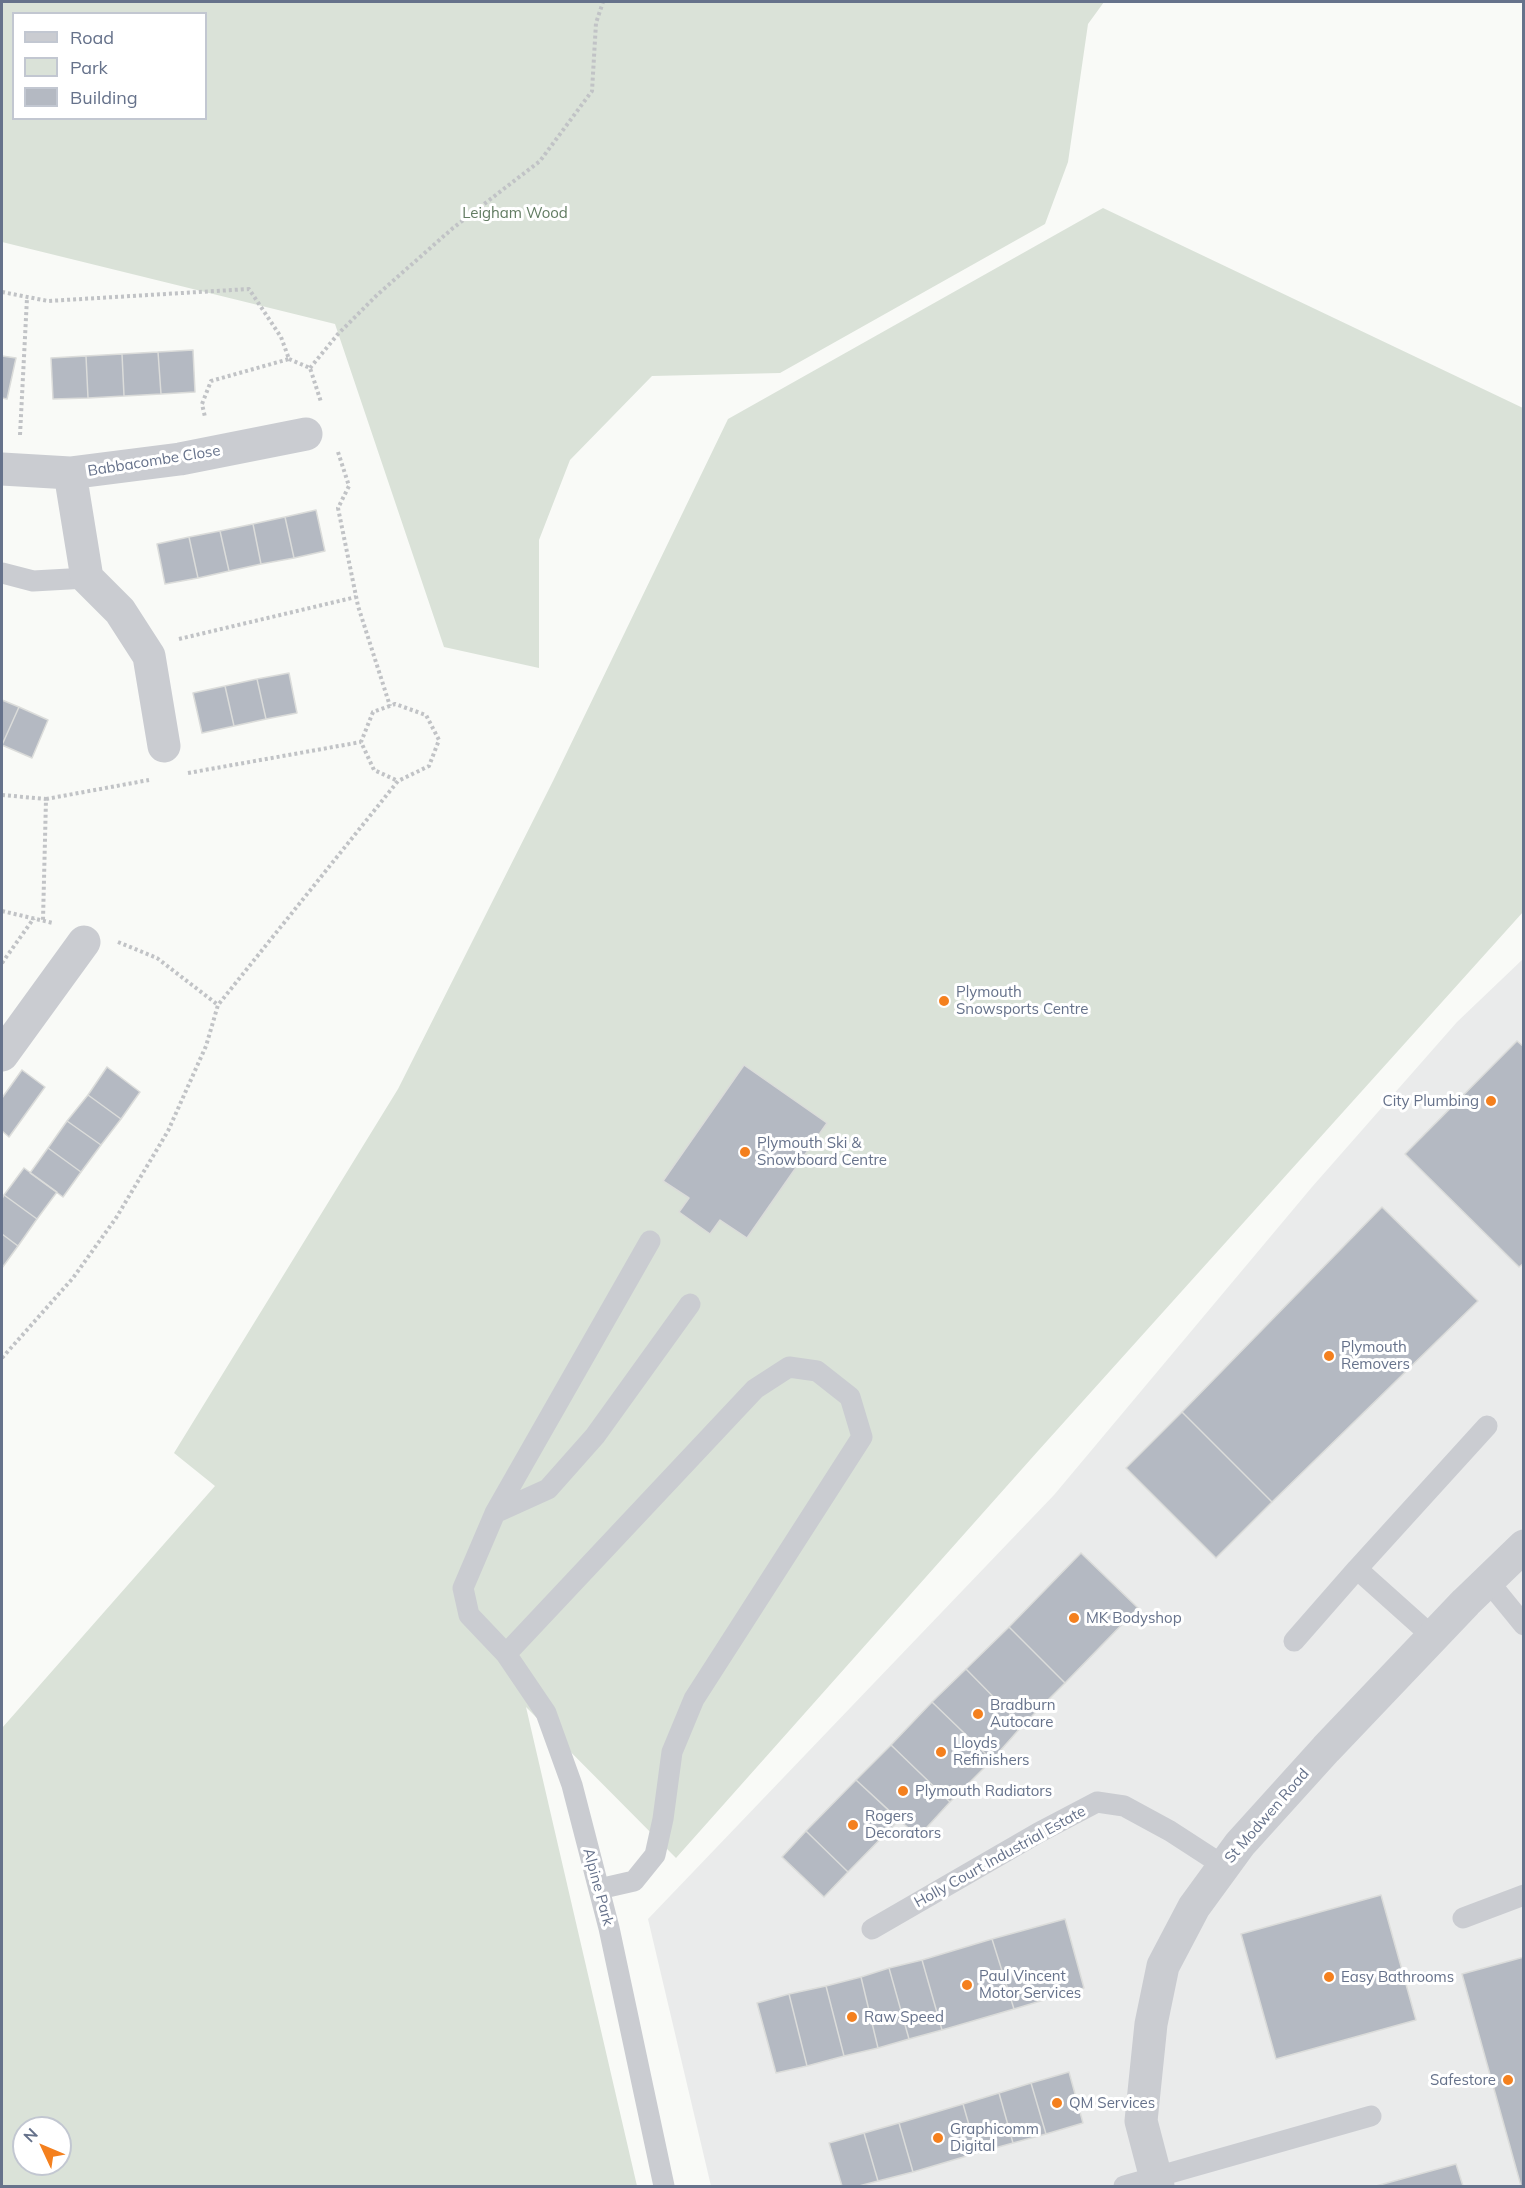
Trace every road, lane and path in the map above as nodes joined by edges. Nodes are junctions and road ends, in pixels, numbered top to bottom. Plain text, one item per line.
1 (603, 2) edge
2 (2, 292) edge
3 (27, 298) junction
4 (289, 360) junction
5 (310, 368) junction
6 (322, 429) junction
7 (214, 452) junction
8 (10, 470) edge
9 (70, 473) junction
10 (2, 573) edge
11 (87, 578) junction
12 (356, 597) junction
13 (143, 647) junction
14 (390, 706) junction
15 (361, 742) junction
16 (164, 746) dead end
17 (186, 773) dead end
18 (151, 779) dead end
19 (398, 781) junction
20 (2, 795) edge
21 (46, 799) junction
22 (34, 918) dead end
23 (43, 920) dead end
24 (84, 942) dead end
25 (2, 963) edge
26 (2, 1055) edge
27 (650, 1241) dead end
28 (690, 1304) dead end
29 (2, 1358) edge
30 (1487, 1426) dead end
31 (495, 1513) junction
32 (1524, 1546) edge
33 (1358, 1569) junction
34 (1488, 1581) junction
35 (1524, 1625) edge
36 (1433, 1637) junction
37 (1294, 1641) dead end
38 (506, 1654) junction
39 (1224, 1866) junction
40 (599, 1889) junction
41 (1524, 1894) edge
42 (1464, 1917) dead end
43 (872, 1929) dead end
44 (1371, 2116) dead end
45 (1157, 2182) edge
46 (664, 2187) edge
47 (1124, 2187) edge

1 - 5 path
2 - 3 path
3 - 4 path
3 - 8 path
4 - 5 path
4 - 7 path
5 - 6 path
6 - 7 street, Babbacombe Close
6 - 12 path
7 - 9 street, Babbacombe Close
8 - 9 street, Babbacombe Close
9 - 11 street
10 - 11 lane
11 - 13 street
12 - 13 path
12 - 14 path
13 - 16 street
14 - 15 path
14 - 19 path
15 - 17 path
15 - 19 path
18 - 21 path
19 - 29 path
20 - 21 path
21 - 23 path
22 - 25 path
24 - 26 street
27 - 31 lane
28 - 31 lane
30 - 33 lane
31 - 38 lane, Alpine Park
32 - 34 street, St Modwen Road
33 - 36 lane
33 - 37 lane
34 - 35 lane
34 - 36 street, St Modwen Road
36 - 39 street, St Modwen Road
38 - 40 lane, Alpine Park
38 - 40 lane
39 - 43 lane, Holly Court Industrial Estate
39 - 45 street, St Modwen Road
40 - 46 lane, Alpine Park
41 - 42 lane
44 - 45 lane
45 - 47 lane

